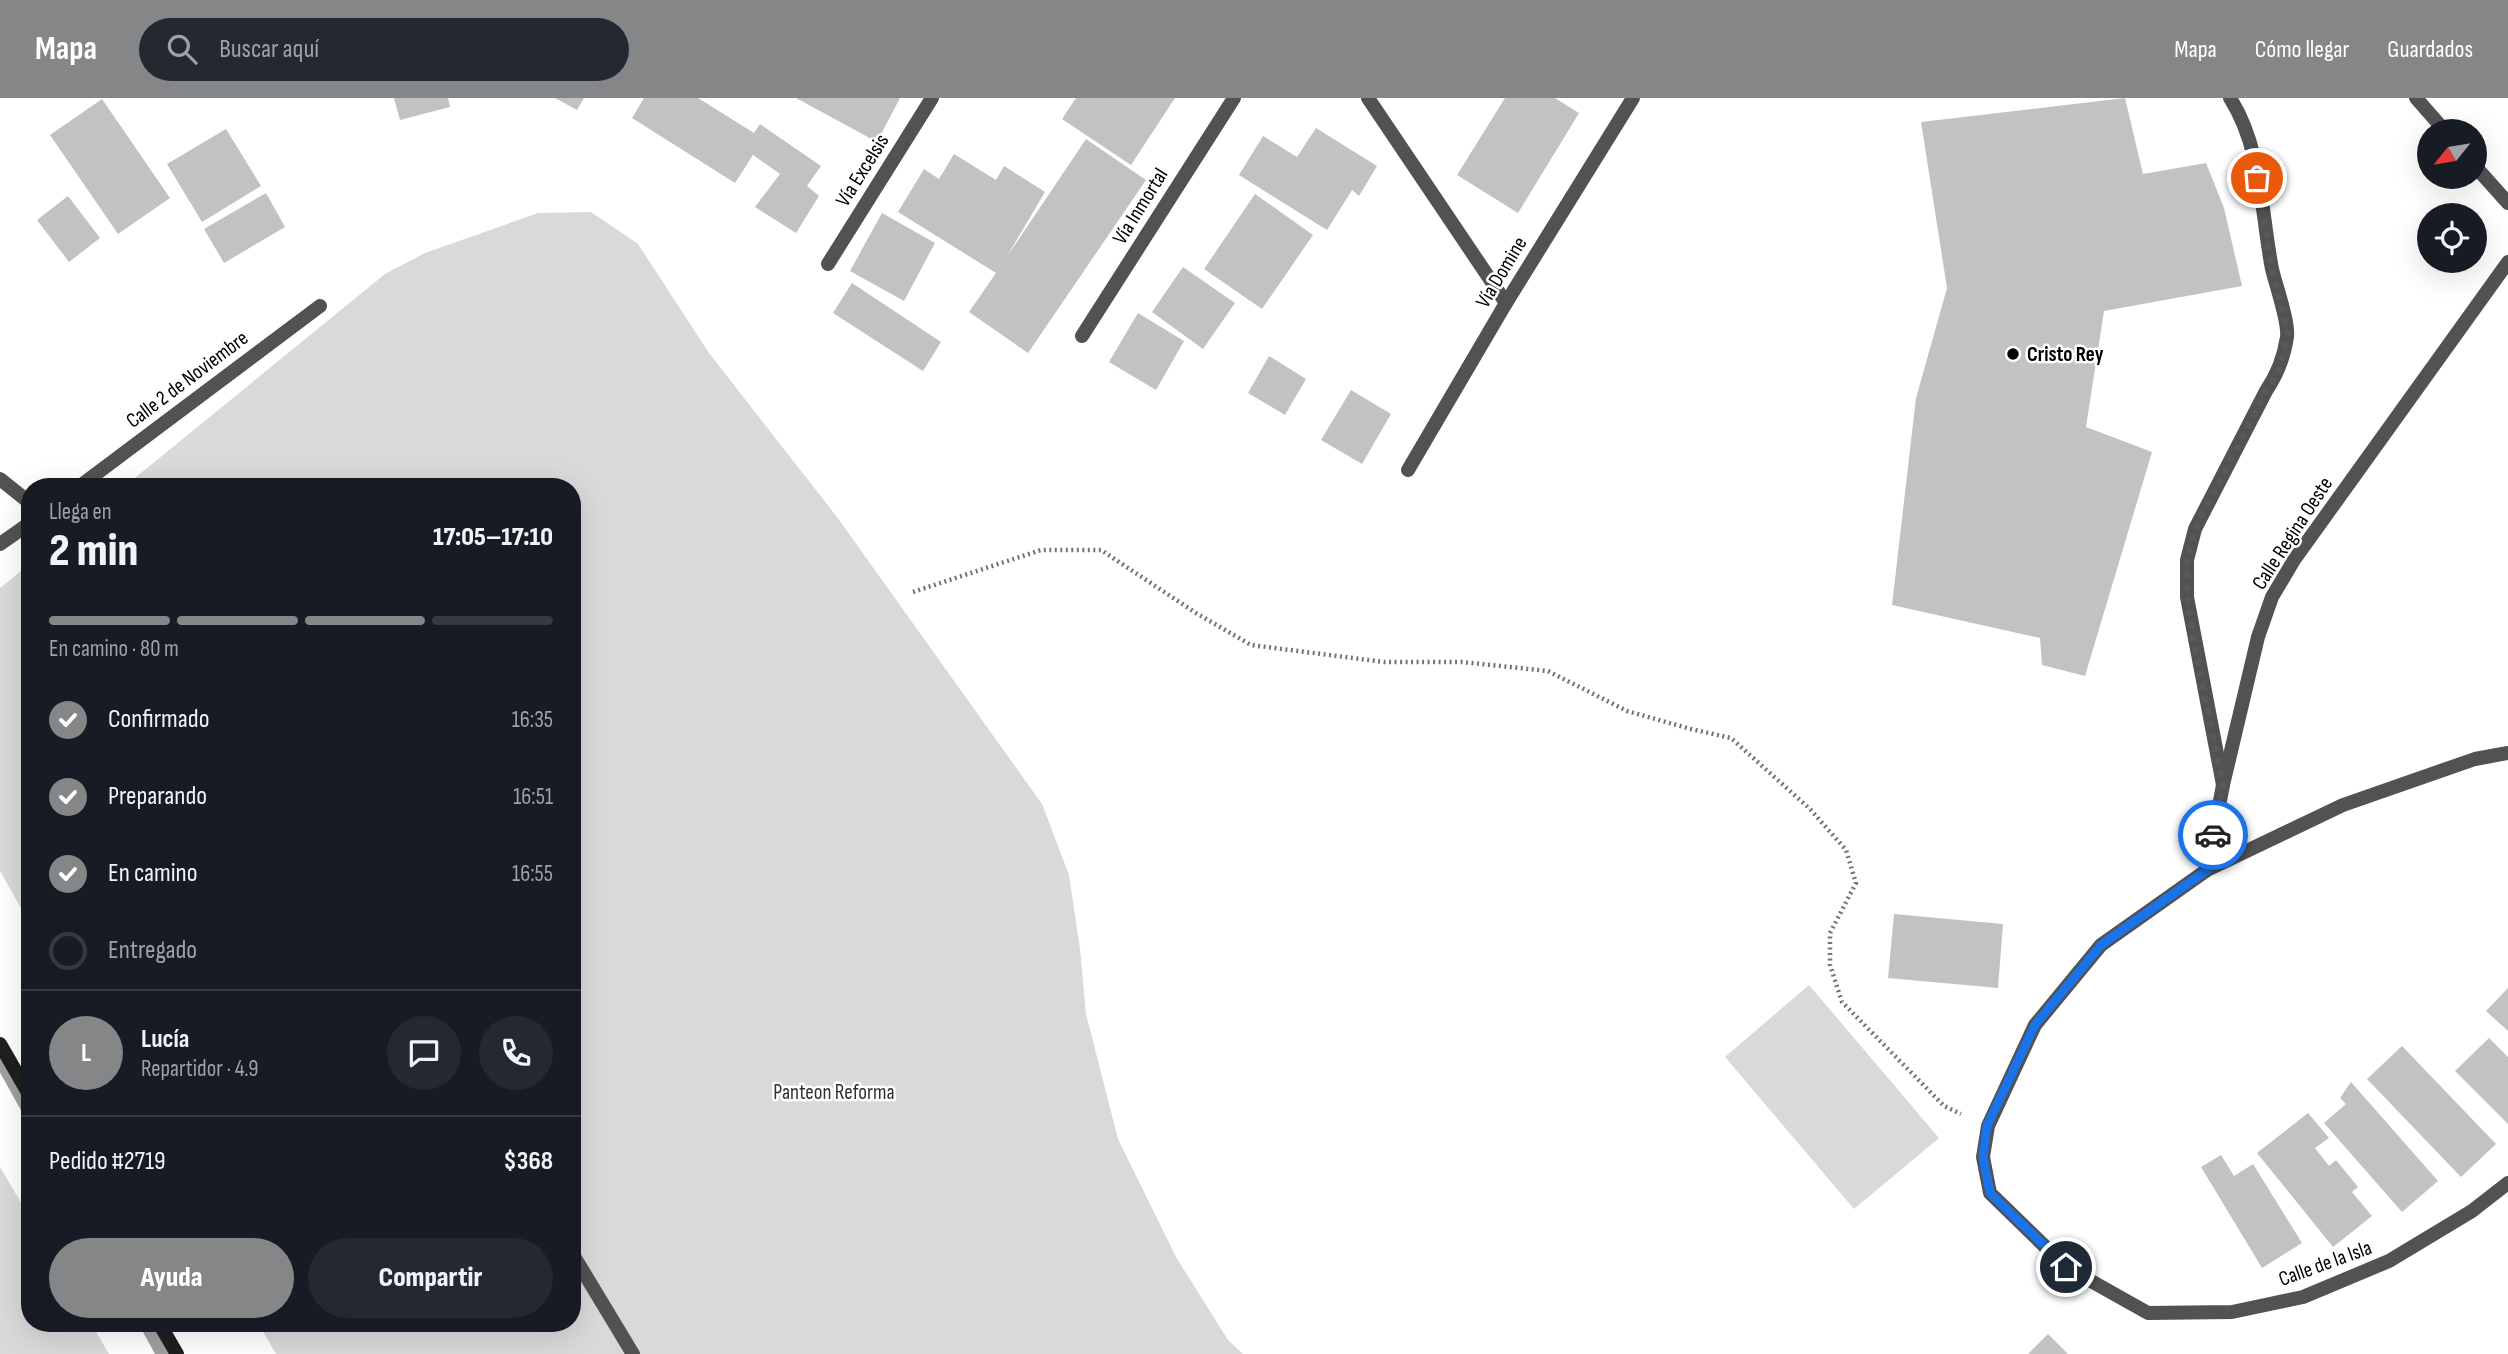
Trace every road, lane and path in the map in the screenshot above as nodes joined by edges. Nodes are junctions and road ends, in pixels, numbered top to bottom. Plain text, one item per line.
1 (932, 98) edge
2 (1234, 98) edge
3 (1368, 98) edge
4 (1633, 98) edge
5 (2230, 98) edge
6 (2416, 98) edge
7 (2434, 119) edge
8 (2487, 180) edge
9 (2508, 203) edge
10 (2508, 262) edge
11 (828, 264) dead end
12 (1506, 303) junction
13 (320, 306) dead end
14 (1082, 336) dead end
15 (1408, 470) dead end
16 (91, 478) edge
17 (0, 479) edge
18 (21, 496) edge
19 (21, 529) edge
20 (0, 544) edge
21 (913, 592) dead end
22 (2508, 753) edge
23 (2223, 785) junction
24 (2207, 870) junction
25 (0, 1044) edge
26 (21, 1080) edge
27 (1987, 1126) junction
28 (2508, 1183) edge
29 (581, 1268) edge
30 (164, 1332) edge
31 (177, 1354) edge
32 (633, 1354) edge

1 - 11 street, Vía Excelsis
2 - 14 street, Vía Inmortal
3 - 12 street
4 - 12 street, Vía Domine
5 - 23 street
6 - 7 street
8 - 9 street
10 - 23 street, Calle Regina Oeste
12 - 15 street, Vía Domine
13 - 16 street, Calle 2 de Noviembre
17 - 18 street
19 - 20 street
21 - 27 path
22 - 24 street, Calle de la Isla
23 - 24 street, Calle Regina Oeste
24 - 27 street, Calle de la Isla
25 - 26 street
27 - 28 street, Calle de la Isla
29 - 32 street
30 - 31 street

